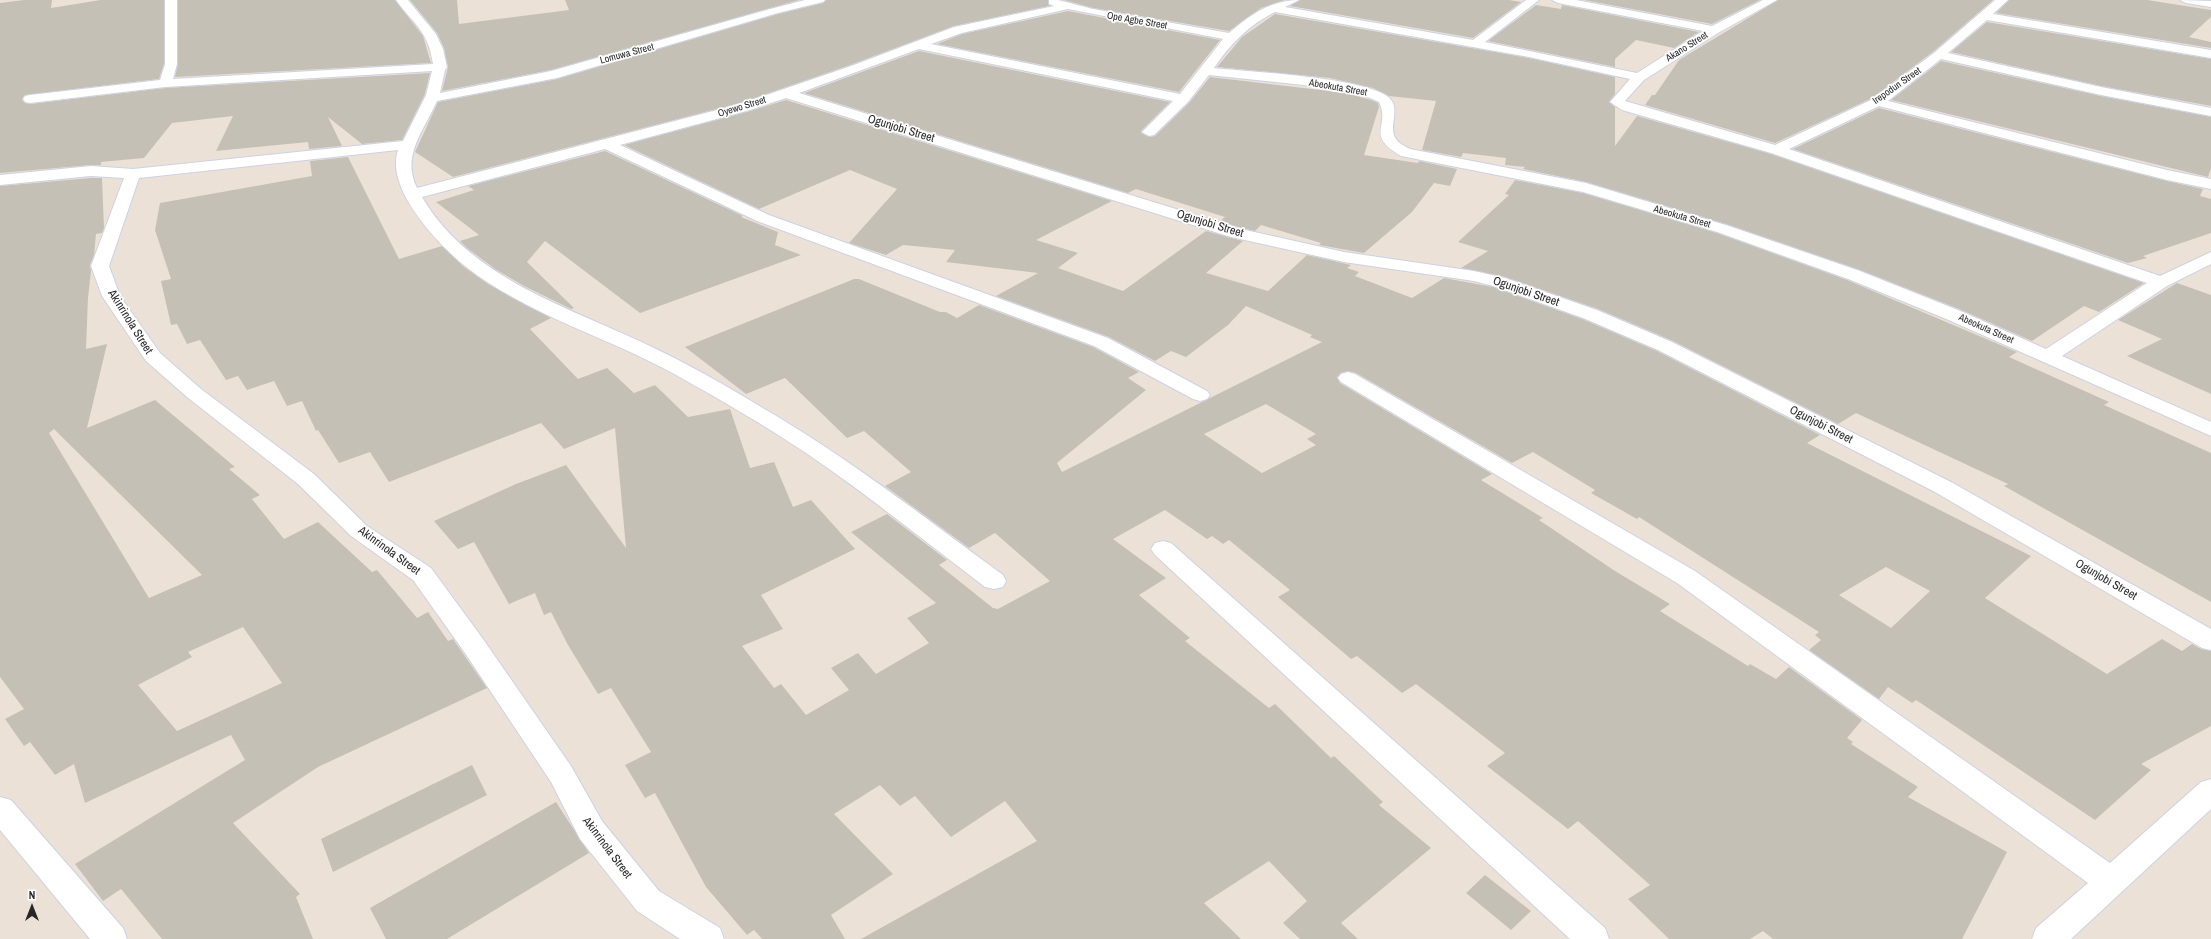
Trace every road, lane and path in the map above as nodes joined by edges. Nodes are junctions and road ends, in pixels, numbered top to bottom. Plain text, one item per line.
1 (171, 0) edge
2 (402, 0) edge
3 (819, 0) edge
4 (1046, 0) edge
5 (1293, 0) edge
6 (1533, 0) edge
7 (1558, 0) edge
8 (1771, 0) edge
9 (2002, 0) edge
10 (2186, 0) edge
11 (2211, 4) edge
12 (1067, 6) junction
13 (1271, 8) junction
14 (1986, 16) junction
15 (1714, 30) junction
16 (1230, 37) junction
17 (1476, 43) junction
18 (916, 45) junction
19 (2211, 54) edge
20 (1939, 55) junction
21 (441, 67) junction
22 (1206, 71) junction
23 (1639, 77) junction
24 (165, 83) junction
25 (785, 93) junction
26 (433, 98) junction
27 (1183, 99) junction
28 (30, 100) dead end
29 (1878, 102) junction
30 (2211, 112) edge
31 (1149, 132) dead end
32 (606, 144) junction
33 (408, 145) junction
34 (1776, 150) junction
35 (133, 174) junction
36 (0, 180) edge
37 (2211, 184) edge
38 (413, 194) junction
39 (2211, 256) edge
40 (2161, 282) junction
41 (2049, 356) junction
42 (1348, 378) dead end
43 (1200, 395) dead end
44 (2211, 430) edge
45 (1163, 549) dead end
46 (994, 581) dead end
47 (2211, 641) edge
48 (2211, 791) edge
49 (0, 809) edge
50 (2111, 882) junction
51 (111, 939) edge
52 (708, 939) edge
53 (1593, 939) edge
54 (2048, 939) edge

1 - 24 street
2 - 21 street
3 - 26 street, Lomuwa Street
4 - 12 street, Ope Agbe Street
5 - 13 street
6 - 17 street
7 - 15 street
8 - 15 street, Akano Street
9 - 14 street, Irepodun Street
10 - 11 street
12 - 16 street, Ope Agbe Street
12 - 18 street, Oyewo Street
13 - 16 street
13 - 17 street
14 - 19 street
14 - 20 street, Irepodun Street
15 - 23 street, Akano Street
16 - 22 street
17 - 23 street
18 - 25 street, Oyewo Street
18 - 27 street
20 - 29 street, Irepodun Street
20 - 30 street
21 - 24 street
21 - 26 street
22 - 27 street
22 - 41 street, Abeokuta Street
23 - 34 street, Akano Street
24 - 28 street
25 - 32 street, Oyewo Street
25 - 47 street, Ogunjobi Street
26 - 33 street
27 - 31 street
29 - 34 street, Irepodun Street
29 - 37 street
32 - 38 street, Oyewo Street
32 - 43 street
33 - 35 street
33 - 38 street
34 - 40 street
35 - 36 street
35 - 52 street, Akinrinola Street
38 - 46 street
39 - 40 street
40 - 41 street
41 - 44 street, Abeokuta Street
42 - 50 street
45 - 53 street
48 - 50 street
49 - 51 street
50 - 54 street

